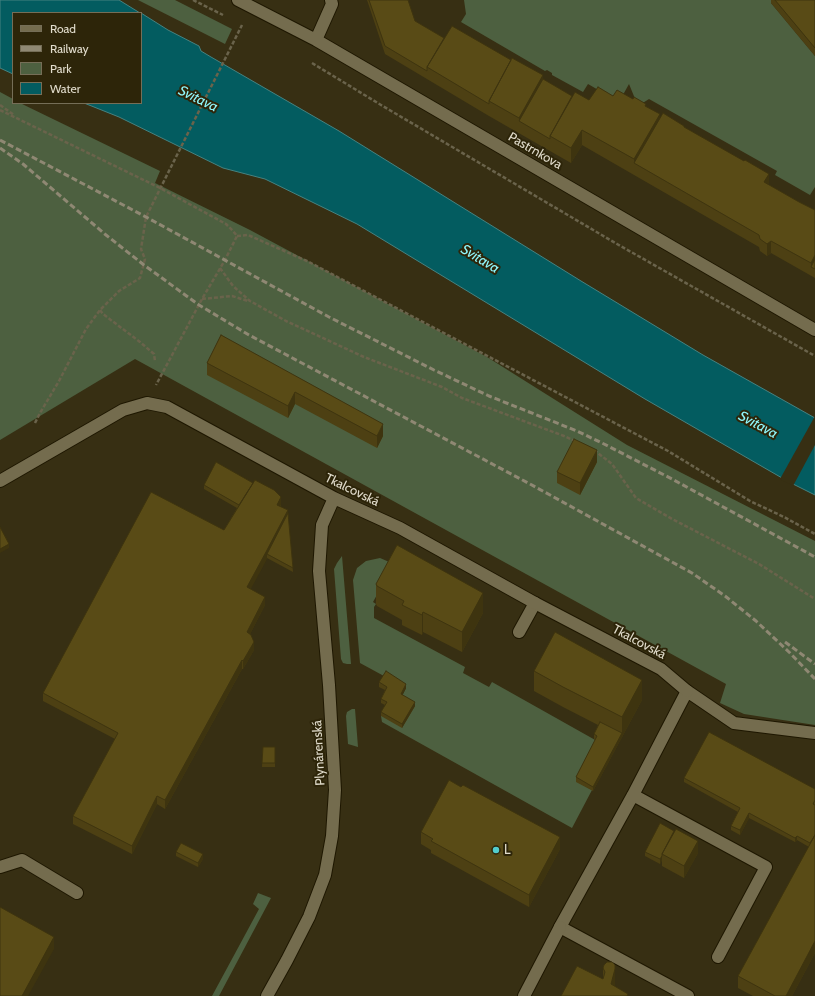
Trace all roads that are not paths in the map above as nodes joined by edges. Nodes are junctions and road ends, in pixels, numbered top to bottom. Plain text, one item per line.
1 (238, 0) edge
2 (331, 0) edge
3 (316, 40) junction
4 (815, 330) edge
5 (0, 481) edge
6 (334, 498) junction
7 (535, 603) junction
8 (519, 632) dead end
9 (687, 691) junction
10 (815, 733) edge
11 (633, 795) junction
12 (0, 867) edge
13 (77, 893) dead end
14 (560, 927) junction
15 (718, 957) dead end
16 (268, 996) edge
17 (524, 996) edge
18 (688, 996) edge

1 - 3 street, Pastrnkova
2 - 3 street
3 - 4 street, Pastrnkova
5 - 6 street, Tkalcovská
6 - 7 street, Tkalcovská
6 - 16 street, Plynárenská
7 - 8 street
7 - 9 street, Tkalcovská
9 - 10 street, Tkalcovská
9 - 11 street
11 - 14 street
11 - 15 street
12 - 13 street
14 - 17 street
14 - 18 street

